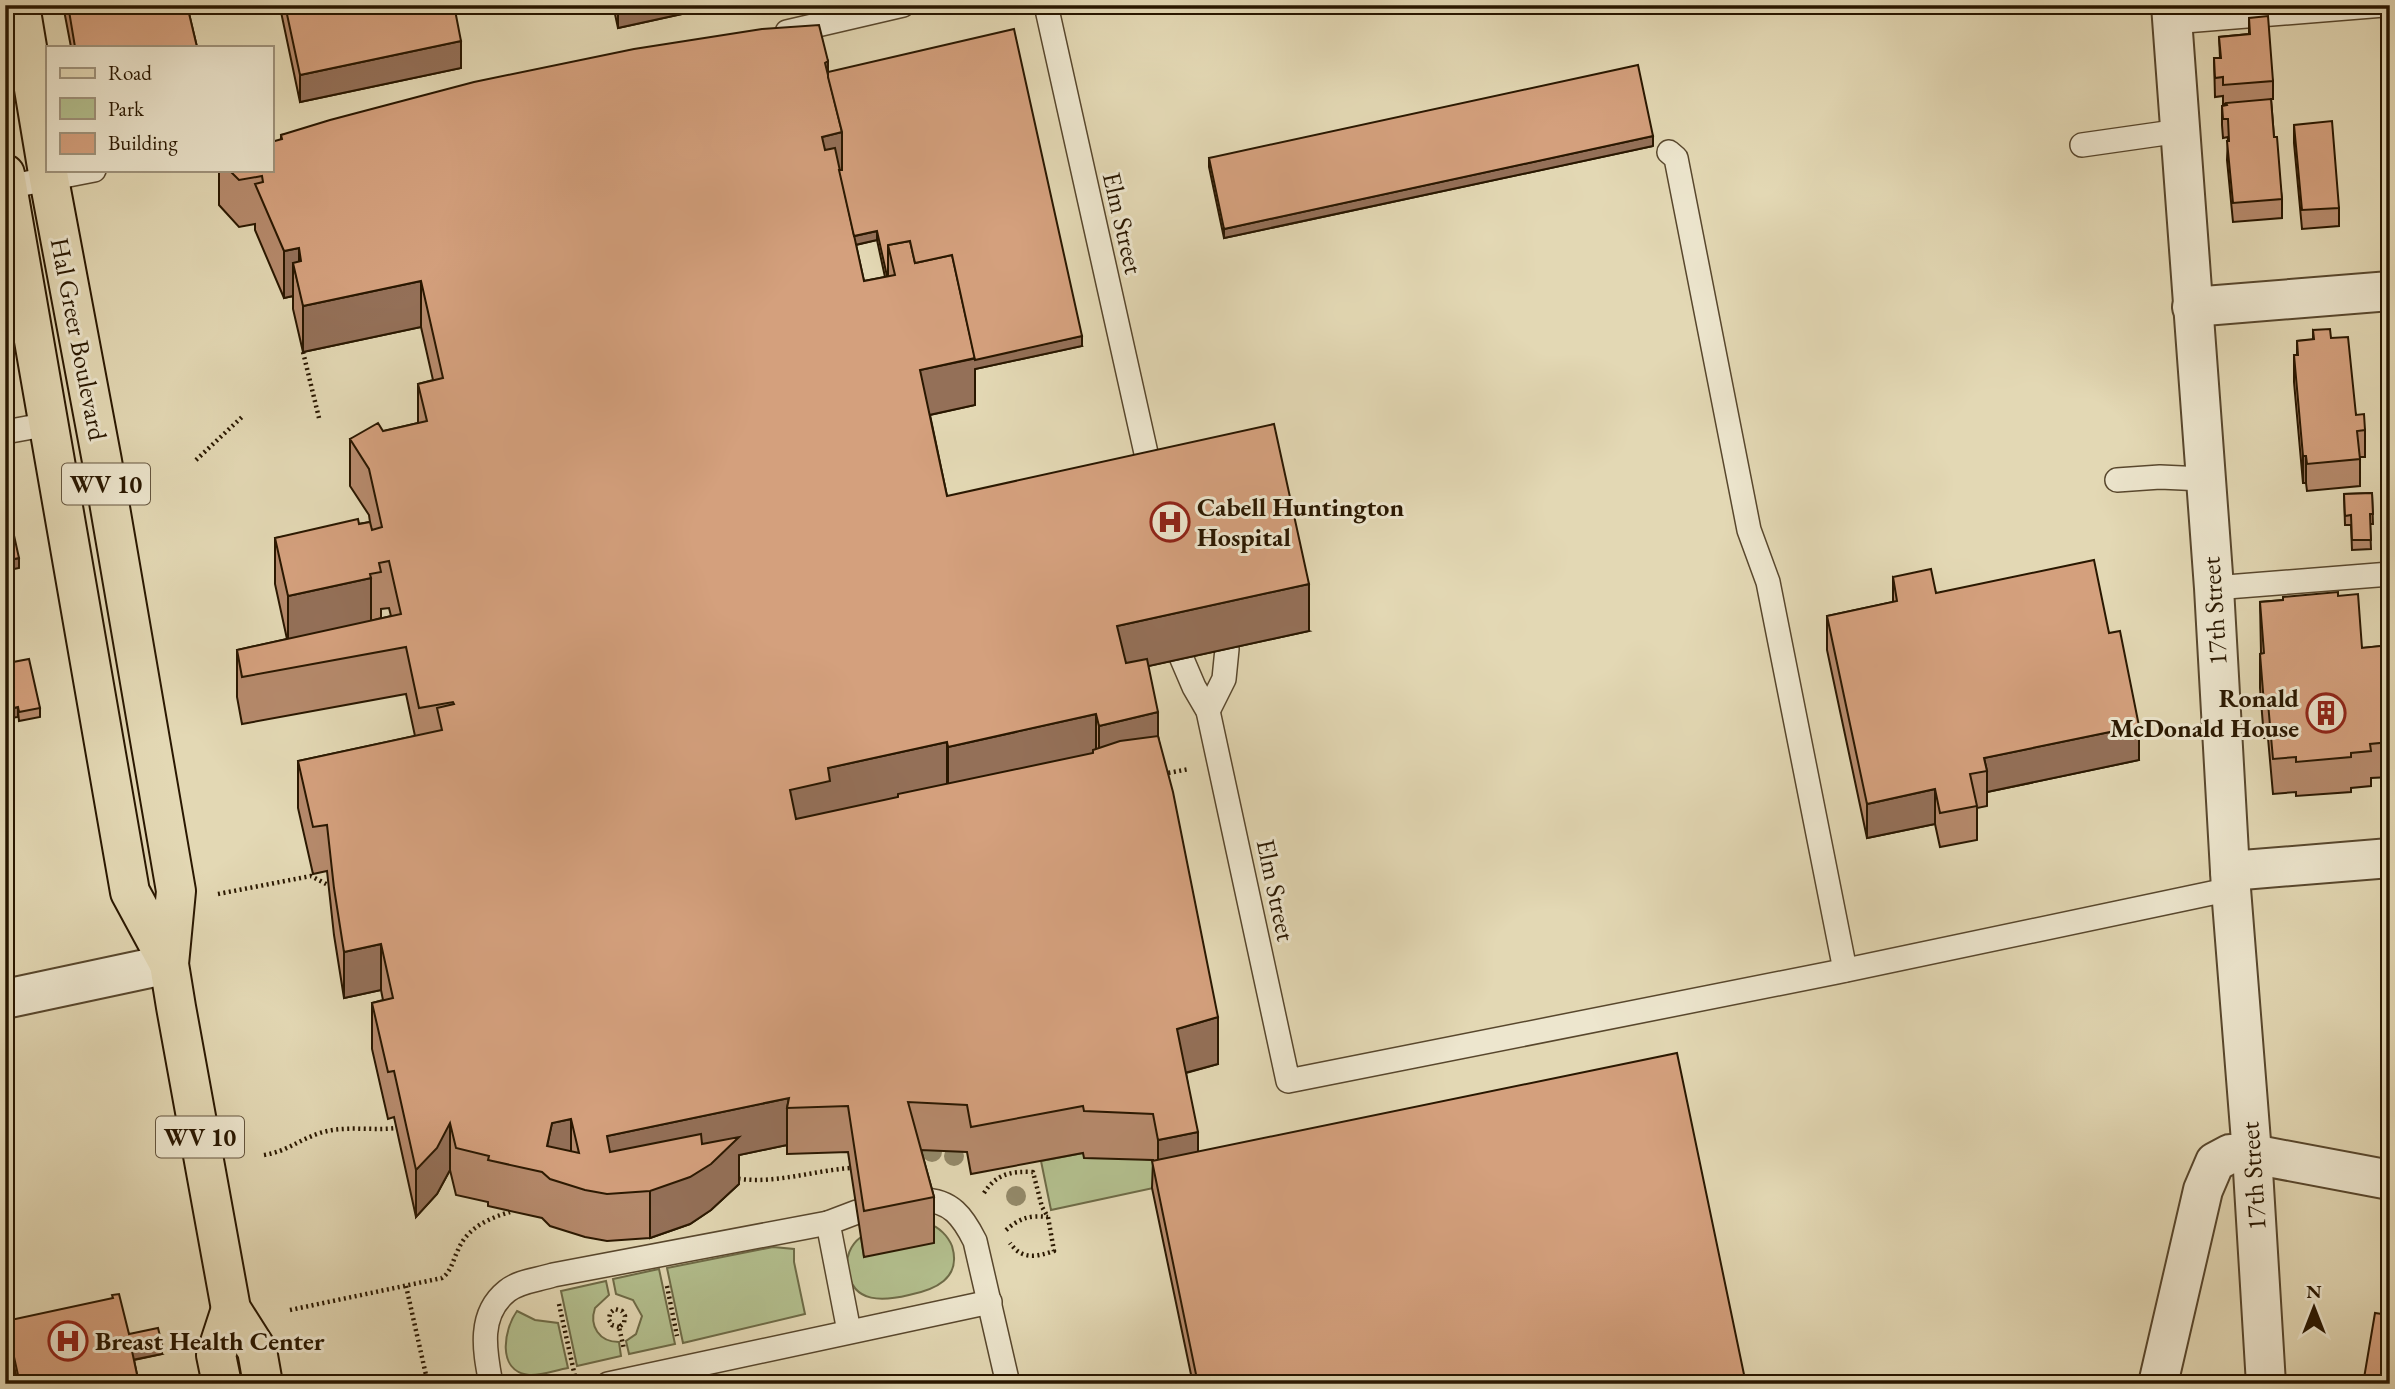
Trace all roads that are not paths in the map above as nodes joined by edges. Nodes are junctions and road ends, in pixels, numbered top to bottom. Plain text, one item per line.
1 (20, 5) edge
2 (903, 5) edge
3 (1046, 5) edge
4 (2384, 5) edge
5 (2171, 13) edge
6 (768, 36) edge
7 (2180, 131) junction
8 (2082, 145) dead end
9 (1669, 152) dead end
10 (46, 161) edge
11 (48, 172) edge
12 (84, 172) edge
13 (49, 179) junction
14 (6, 181) edge
15 (2390, 291) edge
16 (2192, 307) junction
17 (49, 424) junction
18 (5, 432) edge
19 (2204, 479) junction
20 (2117, 480) dead end
21 (1147, 499) edge
22 (2390, 574) edge
23 (2214, 588) junction
24 (1227, 649) edge
25 (1182, 659) edge
26 (1208, 710) junction
27 (2390, 858) edge
28 (2231, 880) junction
29 (169, 964) junction
30 (1845, 970) junction
31 (5, 999) edge
32 (2252, 1154) junction
33 (2390, 1180) edge
34 (922, 1200) edge
35 (857, 1212) edge
36 (828, 1223) junction
37 (990, 1302) junction
38 (231, 1309) junction
39 (849, 1331) junction
40 (222, 1384) edge
41 (263, 1384) edge
42 (491, 1384) edge
43 (608, 1384) edge
44 (1008, 1384) edge
45 (2158, 1384) edge
46 (2266, 1384) edge

1 - 10 main road, Hal Greer Boulevard / WV 10
2 - 6 lane
3 - 21 lane, Elm Street
4 - 5 lane
5 - 7 street, 17th Street
7 - 8 lane
7 - 16 street, 17th Street
9 - 30 lane
11 - 13 main road, Hal Greer Boulevard / WV 10
12 - 13 lane
13 - 14 lane
13 - 29 main road, Hal Greer Boulevard / WV 10
14 - 17 main road, Hal Greer Boulevard / WV 10
15 - 16 street
16 - 19 street, 17th Street
17 - 18 lane
17 - 29 main road, Hal Greer Boulevard / WV 10
19 - 20 lane
19 - 23 street, 17th Street
22 - 23 lane
23 - 28 street, 17th Street
24 - 26 lane
25 - 26 lane, Elm Street
26 - 30 lane, Elm Street
27 - 28 street
28 - 30 lane
28 - 32 street, 17th Street
29 - 31 street
29 - 38 main road, Hal Greer Boulevard / WV 10
32 - 33 street
32 - 45 street
32 - 46 street, 17th Street
34 - 37 lane
35 - 36 lane
36 - 39 lane
36 - 42 lane
37 - 39 lane
37 - 44 lane
38 - 40 main road, Hal Greer Boulevard / WV 10
38 - 41 main road, Hal Greer Boulevard / WV 10
39 - 43 lane

